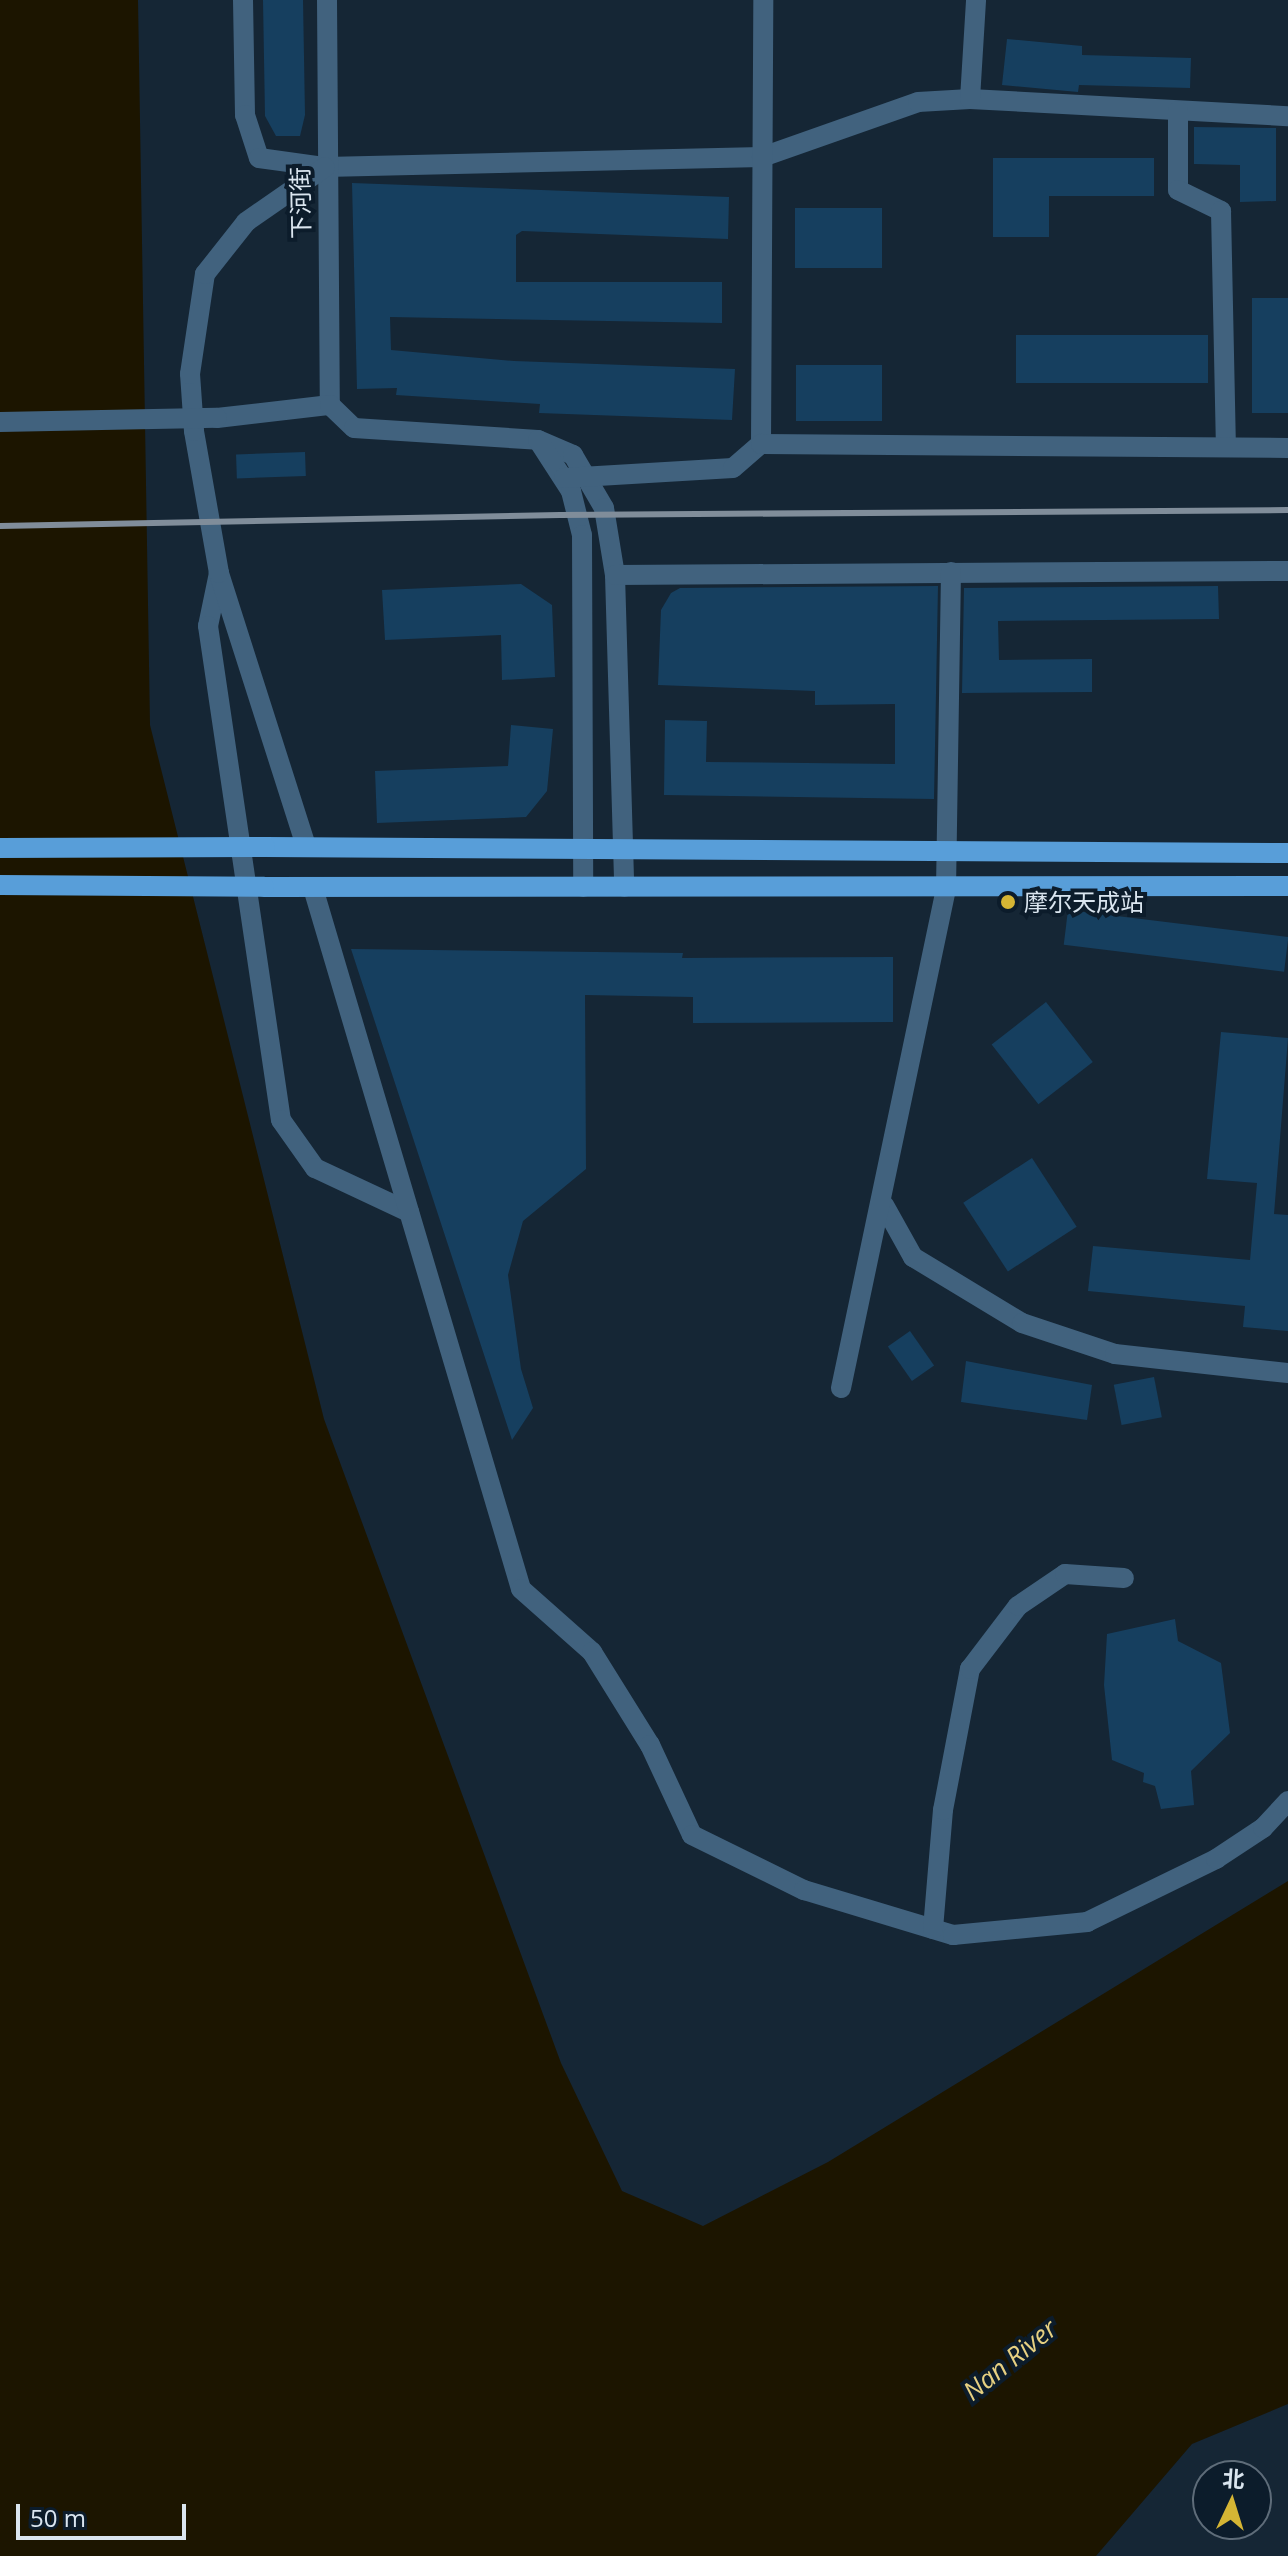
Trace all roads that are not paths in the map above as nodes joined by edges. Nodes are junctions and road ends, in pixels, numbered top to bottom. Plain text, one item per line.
1 (243, 0) edge
2 (327, 0) edge
3 (763, 0) edge
4 (976, 0) edge
5 (970, 99) junction
6 (1178, 111) junction
7 (1288, 116) edge
8 (762, 157) junction
9 (325, 167) junction
10 (330, 405) junction
11 (0, 422) edge
12 (761, 444) junction
13 (1226, 447) junction
14 (1288, 448) edge
15 (575, 476) junction
16 (1288, 571) edge
17 (951, 572) junction
18 (219, 573) junction
19 (615, 575) junction
20 (583, 845) junction
21 (306, 846) junction
22 (624, 846) junction
23 (0, 848) edge
24 (946, 848) junction
25 (1288, 853) edge
26 (0, 885) edge
27 (1288, 886) edge
28 (583, 887) junction
29 (624, 887) junction
30 (313, 888) junction
31 (946, 889) junction
32 (884, 1205) junction
33 (409, 1212) junction
34 (1288, 1373) edge
35 (841, 1388) dead end
36 (1124, 1578) dead end
37 (1288, 1801) edge
38 (933, 1929) junction

1 - 9 street
2 - 9 street, 下河街
3 - 8 street
4 - 5 street
5 - 6 street
5 - 8 street
6 - 7 street
6 - 13 street
8 - 9 street
8 - 12 street
9 - 10 street, 下河街
9 - 18 street
10 - 11 street, bridge
10 - 15 street
12 - 13 street
12 - 15 street
13 - 14 street
15 - 19 street
15 - 20 street
16 - 17 street
17 - 19 street
17 - 24 street
18 - 21 street
18 - 33 street
19 - 22 street
20 - 21 main road
20 - 22 main road
20 - 28 street
21 - 23 main road, bridge
22 - 24 main road
22 - 29 street
24 - 25 main road
24 - 31 street
26 - 30 main road, bridge
27 - 31 main road
28 - 29 main road
28 - 30 main road
29 - 31 main road
30 - 33 street
31 - 32 street
32 - 34 street
32 - 35 street
33 - 38 street
36 - 38 street
37 - 38 street

